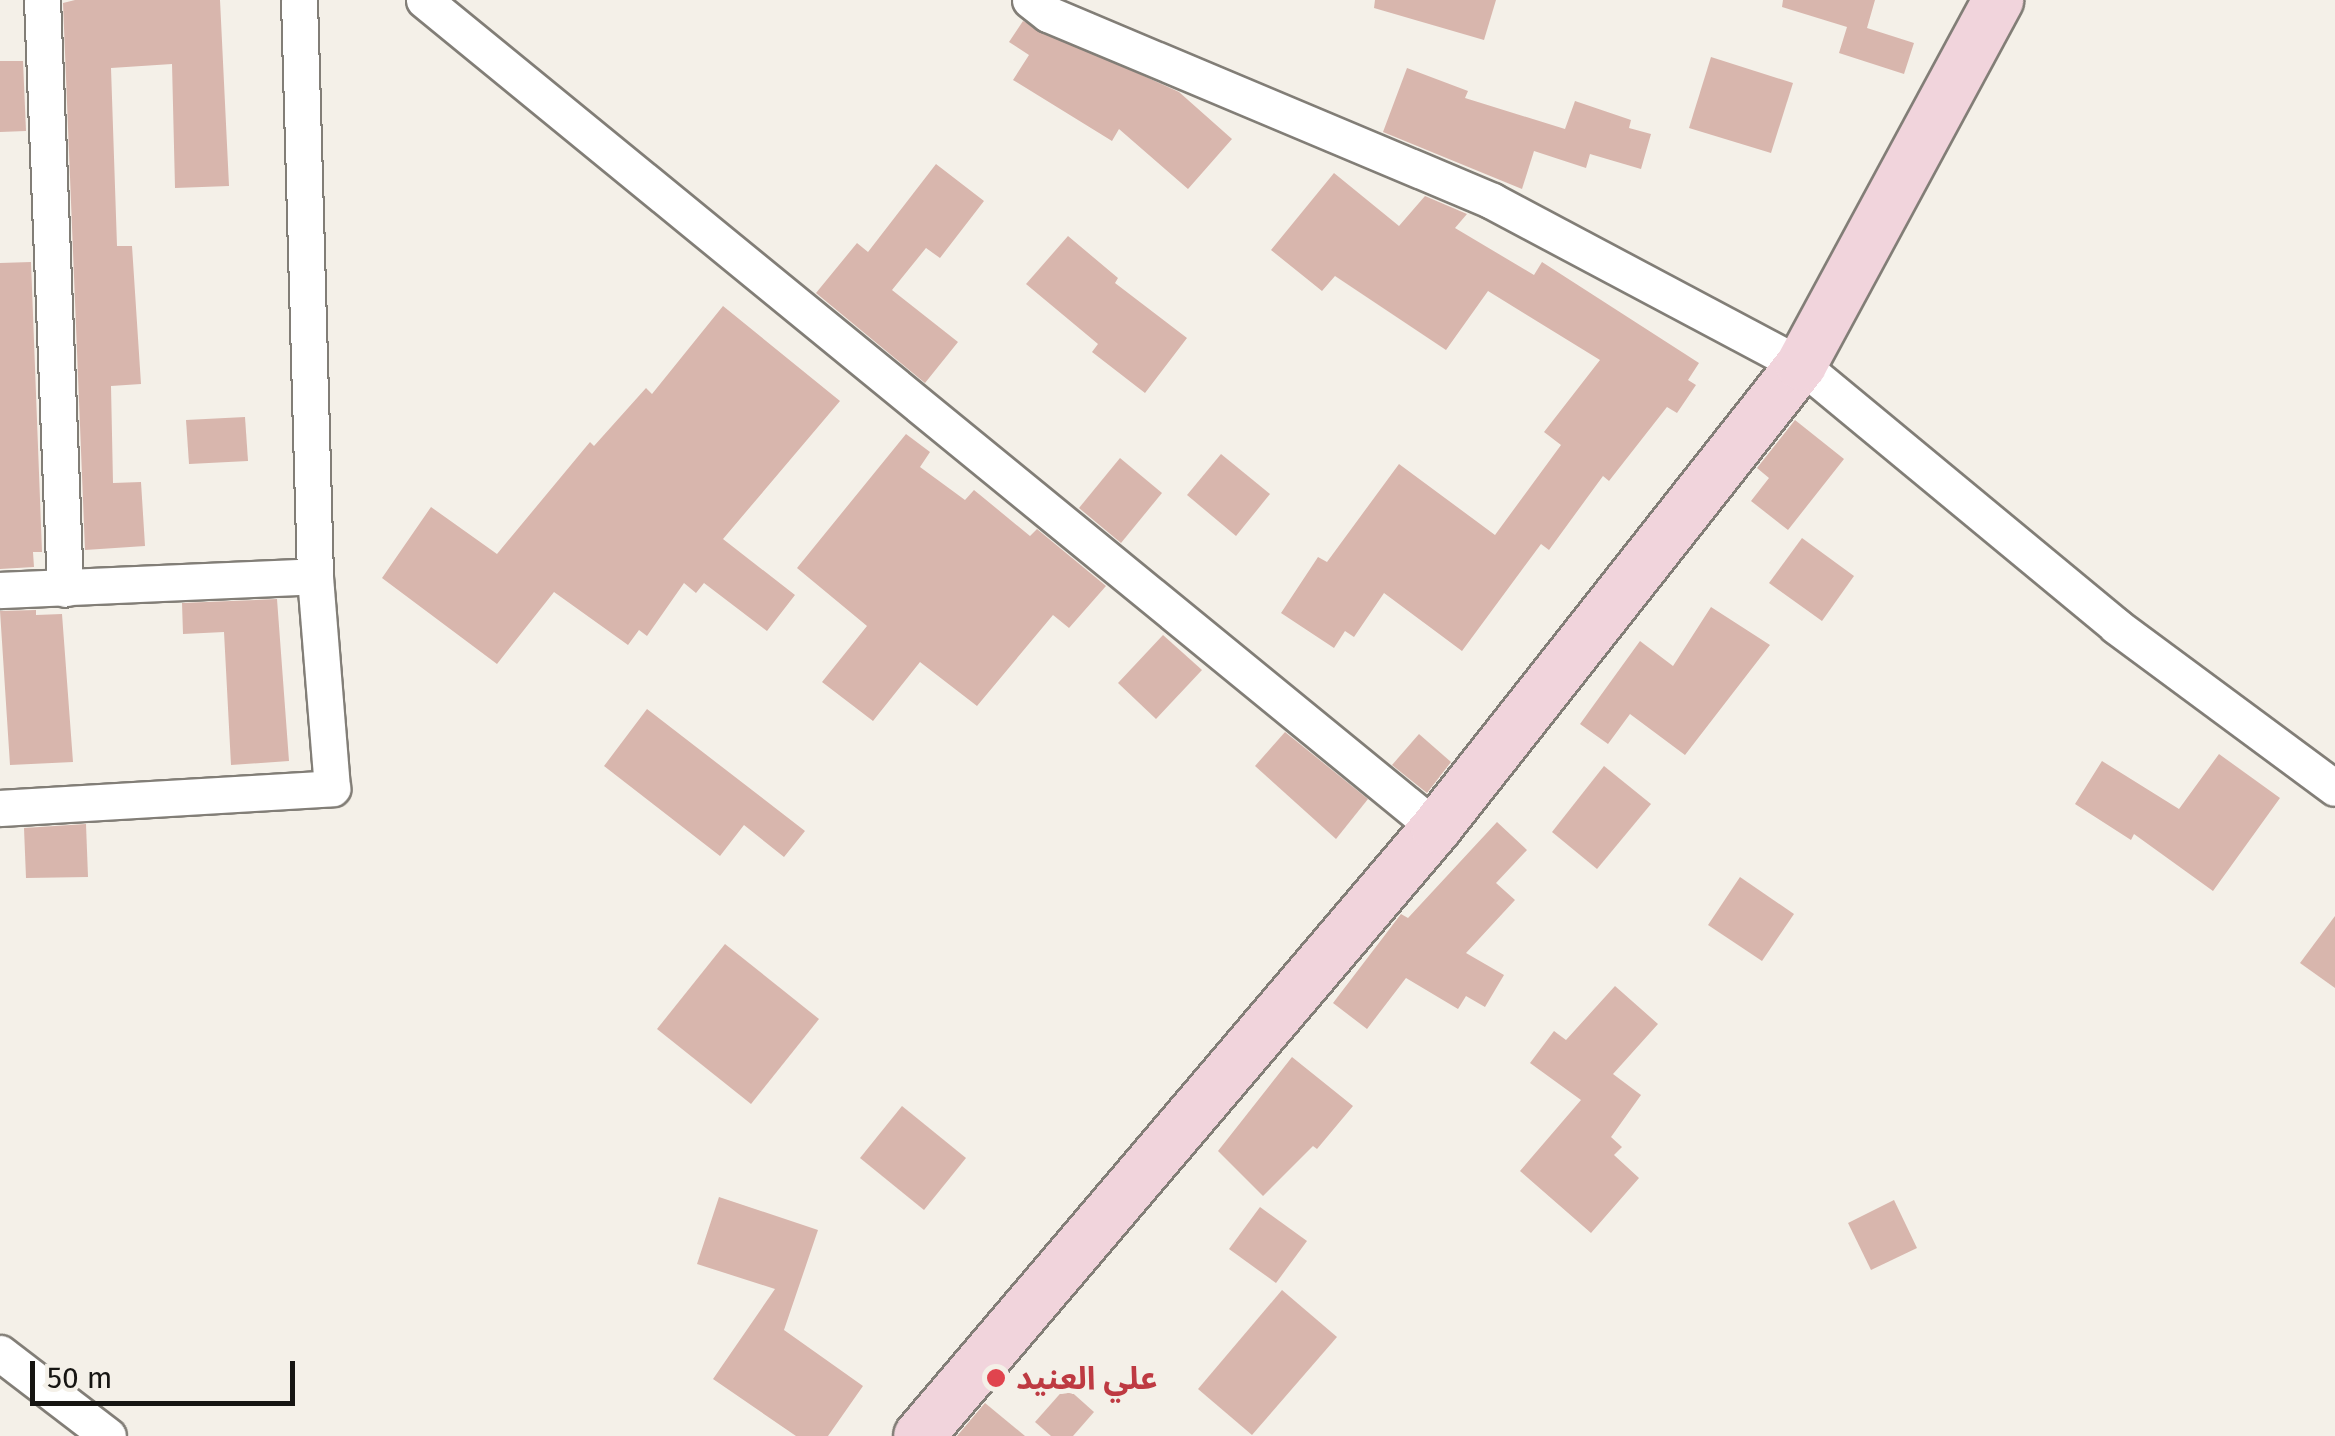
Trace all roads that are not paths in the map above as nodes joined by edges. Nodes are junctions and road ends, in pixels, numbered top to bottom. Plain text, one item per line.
1 (42, 0) edge
2 (299, 0) edge
3 (424, 0) edge
4 (1030, 0) edge
5 (1998, 0) edge
6 (1801, 365) junction
7 (315, 576) junction
8 (65, 589) junction
9 (0, 590) edge
10 (2335, 788) edge
11 (0, 808) edge
12 (1436, 828) junction
13 (0, 1353) edge
14 (108, 1436) edge
15 (919, 1436) edge

1 - 8 street
2 - 7 street
3 - 12 street
4 - 6 street
5 - 6 street
6 - 10 street
6 - 12 street
7 - 8 street
7 - 11 street
8 - 9 street
12 - 15 street
13 - 14 street

